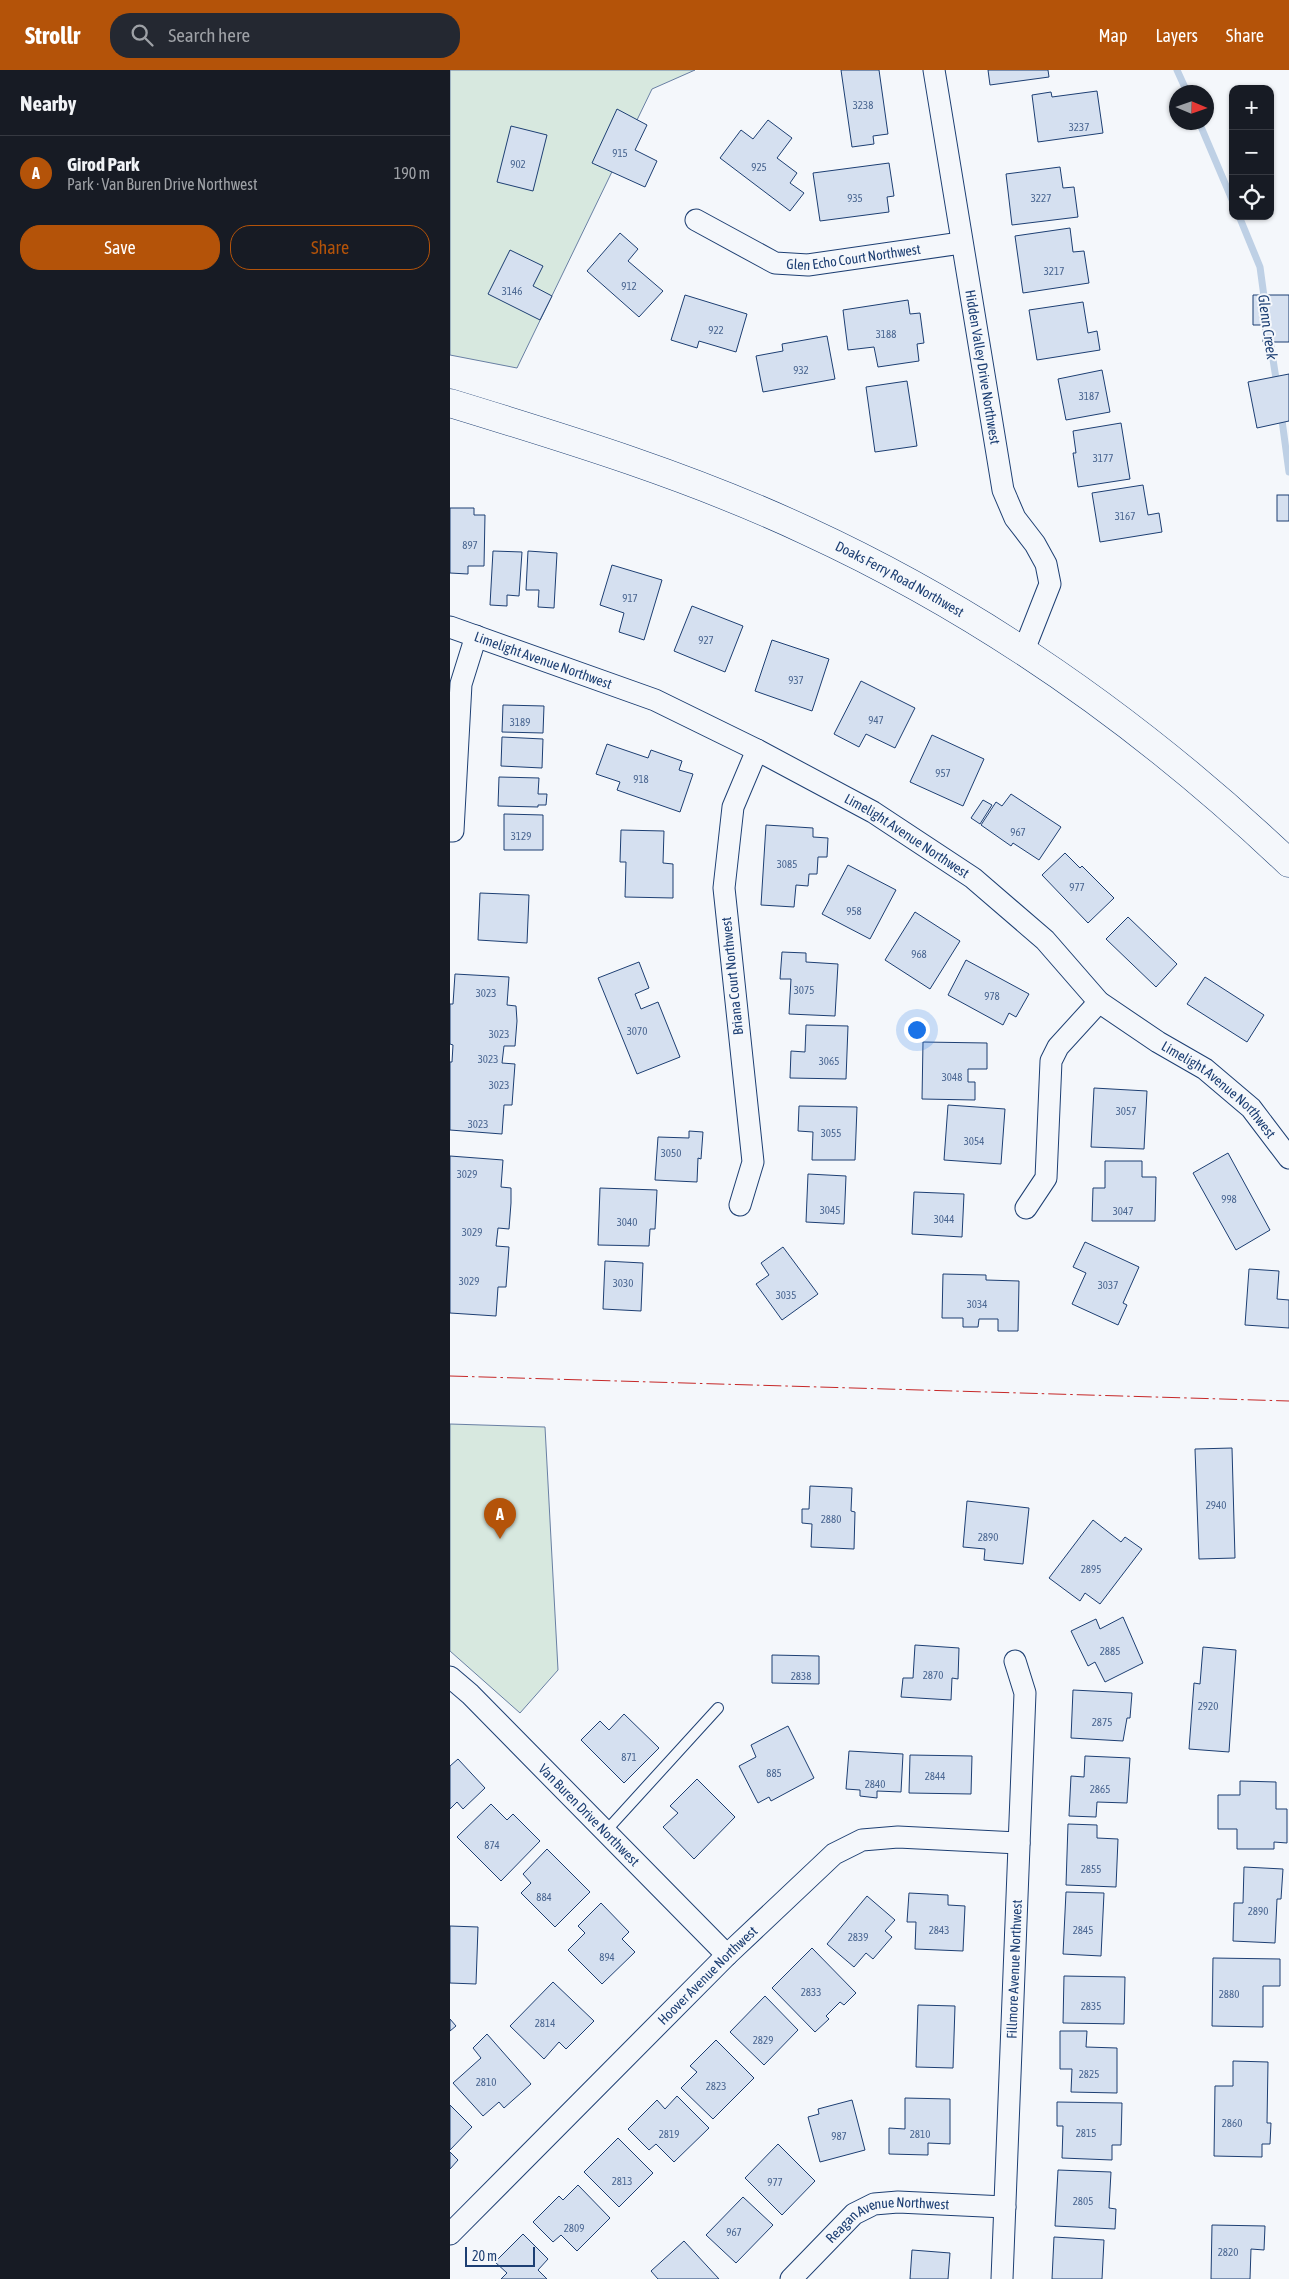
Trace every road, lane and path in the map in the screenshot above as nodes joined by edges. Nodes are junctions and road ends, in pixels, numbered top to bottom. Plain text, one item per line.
1 (934, 70) edge
2 (696, 220) dead end
3 (961, 243) junction
4 (450, 403) edge
5 (450, 627) edge
6 (476, 636) junction
7 (1024, 650) junction
8 (757, 750) junction
9 (452, 831) edge
10 (1289, 862) edge
11 (1098, 1002) junction
12 (1289, 1158) edge
13 (740, 1205) dead end
14 (1026, 1208) dead end
15 (1016, 1661) dead end
16 (450, 1677) edge
17 (718, 1708) dead end
18 (605, 1832) junction
19 (1019, 1844) junction
20 (727, 1955) junction
21 (1005, 2207) junction
22 (450, 2234) edge
23 (791, 2279) edge
24 (1002, 2279) edge

1 - 3 street, Hidden Valley Drive Northwest
2 - 3 street, Glen Echo Court Northwest
3 - 7 street, Hidden Valley Drive Northwest
4 - 7 main road, Doaks Ferry Road Northwest
5 - 6 street, Limelight Avenue Northwest
6 - 8 street, Limelight Avenue Northwest
6 - 9 street
7 - 10 main road, Doaks Ferry Road Northwest
8 - 11 street, Limelight Avenue Northwest
8 - 13 street, Briana Court Northwest
11 - 12 street, Limelight Avenue Northwest
11 - 14 street
15 - 19 street, Fillmore Avenue Northwest
16 - 18 street, Van Buren Drive Northwest
17 - 18 lane
18 - 20 street, Van Buren Drive Northwest
19 - 20 street, Hoover Avenue Northwest
19 - 21 street, Fillmore Avenue Northwest
20 - 22 street, Hoover Avenue Northwest
21 - 23 street, Reagan Avenue Northwest
21 - 24 street, Fillmore Avenue Northwest

